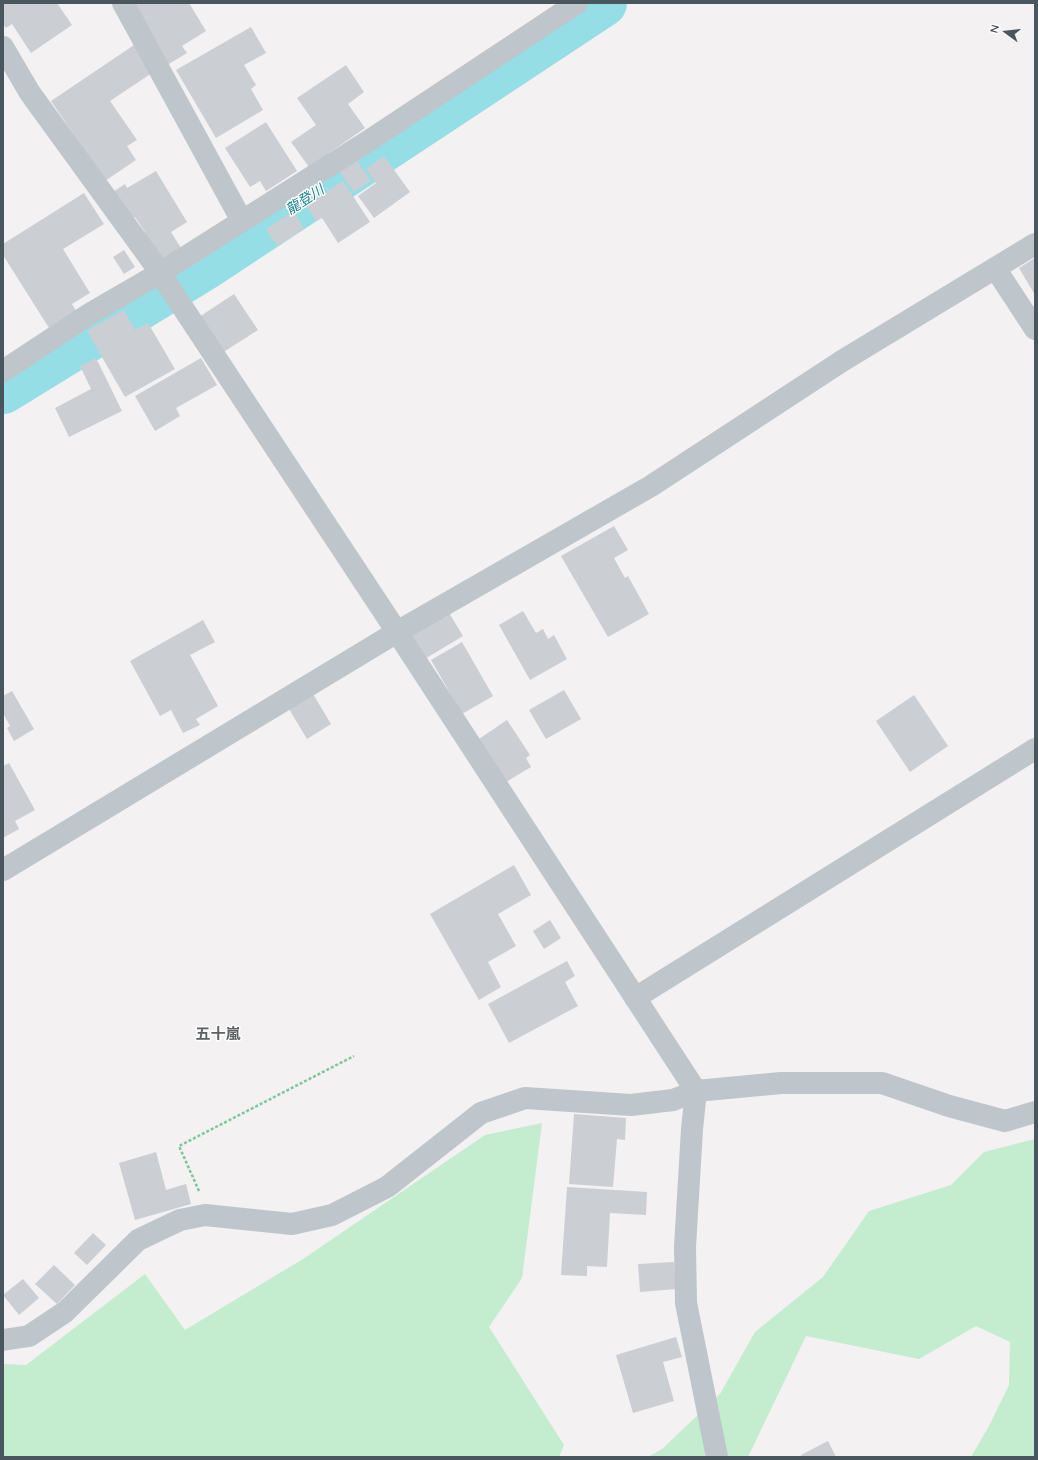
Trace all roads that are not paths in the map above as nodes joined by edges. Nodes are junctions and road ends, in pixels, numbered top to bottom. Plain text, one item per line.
1 (123, 3) edge
2 (577, 3) edge
3 (3, 47) edge
4 (242, 221) junction
5 (1035, 244) edge
6 (995, 268) junction
7 (160, 273) junction
8 (1035, 329) edge
9 (3, 371) edge
10 (397, 632) junction
11 (1035, 749) edge
12 (3, 869) edge
13 (635, 998) junction
14 (696, 1091) junction
15 (1035, 1112) edge
16 (3, 1340) edge
17 (717, 1457) edge

1 - 4 street
2 - 4 street
3 - 7 street
4 - 7 street
5 - 6 street
6 - 8 street
6 - 10 street
7 - 9 street
7 - 10 street
10 - 12 street
10 - 13 street
11 - 13 street
13 - 14 street
14 - 15 street
14 - 16 street
14 - 17 street

